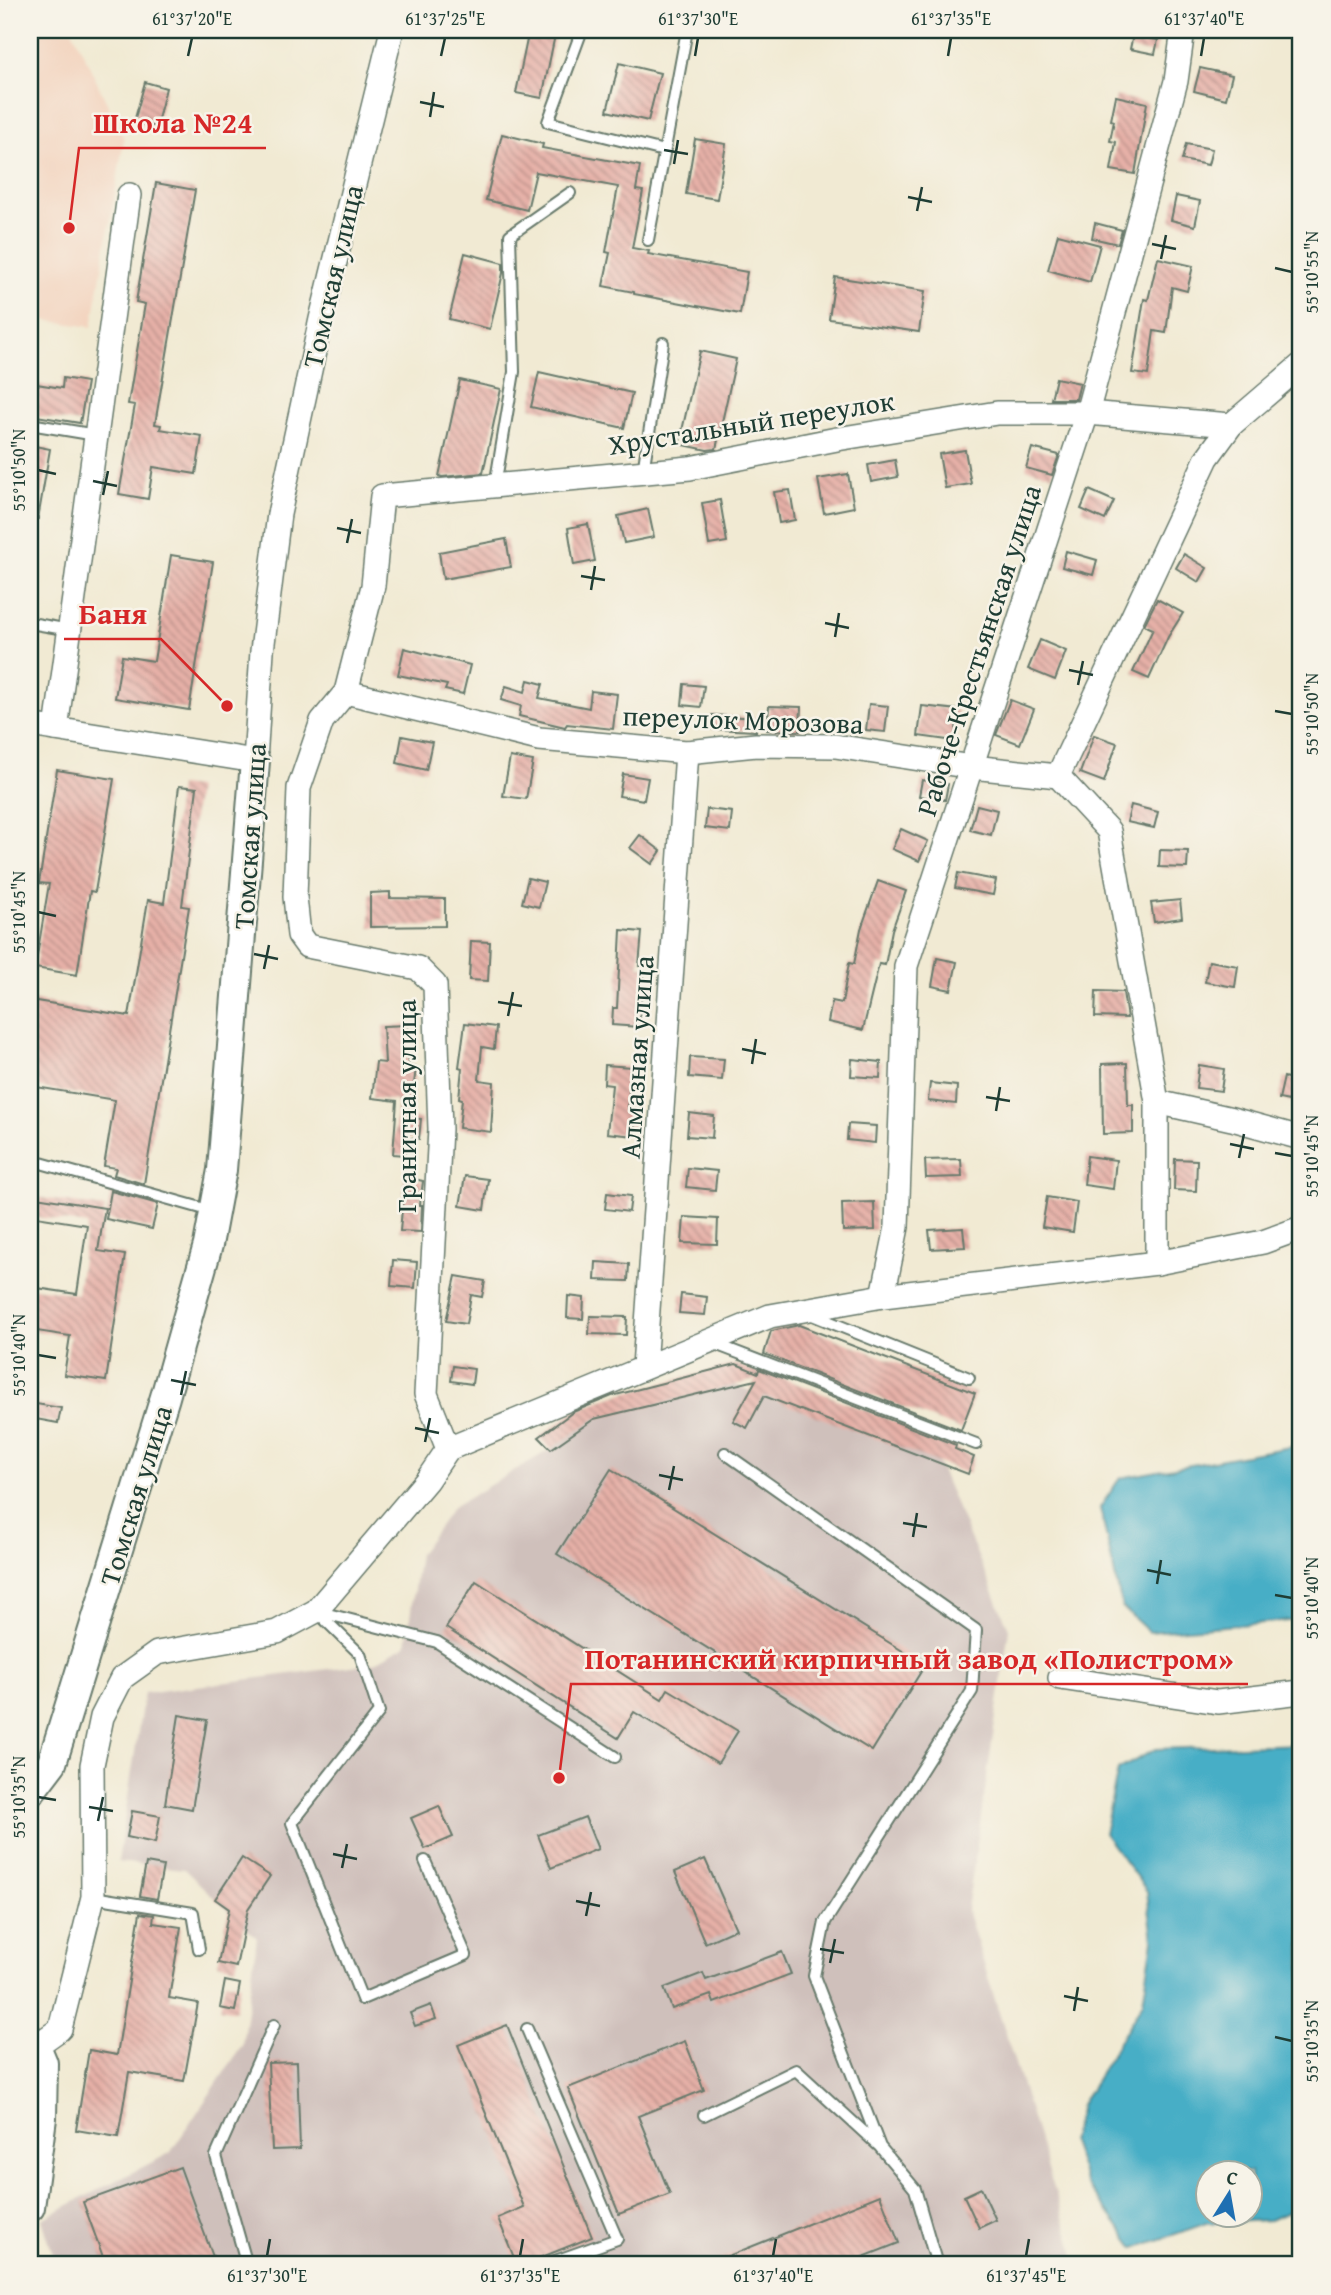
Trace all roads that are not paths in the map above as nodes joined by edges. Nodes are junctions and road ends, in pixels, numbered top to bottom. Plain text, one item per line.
1 (393, 30) edge
2 (582, 30) edge
3 (687, 30) edge
4 (1183, 30) edge
5 (664, 151) junction
6 (570, 192) dead end
7 (130, 195) dead end
8 (648, 240) dead end
9 (663, 344) dead end
10 (1301, 365) edge
11 (1087, 413) junction
12 (30, 424) edge
13 (1231, 425) junction
14 (96, 435) junction
15 (643, 472) junction
16 (495, 486) junction
17 (382, 496) joint
18 (30, 623) edge
19 (70, 630) junction
20 (346, 692) junction
21 (30, 724) edge
22 (56, 729) junction
23 (687, 752) junction
24 (255, 761) junction
25 (972, 767) junction
26 (1058, 776) junction
27 (1157, 1102) junction
28 (1301, 1138) edge
29 (30, 1160) edge
30 (214, 1211) junction
31 (1301, 1228) edge
32 (1157, 1262) junction
33 (883, 1296) junction
34 (801, 1311) junction
35 (708, 1341) junction
36 (644, 1367) junction
37 (969, 1378) dead end
38 (976, 1444) dead end
39 (448, 1449) junction
40 (725, 1453) dead end
41 (316, 1611) junction
42 (1060, 1678) dead end
43 (1301, 1692) edge
44 (615, 1757) dead end
45 (30, 1792) edge
46 (425, 1861) dead end
47 (93, 1897) junction
48 (199, 1949) dead end
49 (274, 2025) dead end
50 (527, 2029) dead end
51 (33, 2042) edge
52 (704, 2115) dead end
53 (880, 2147) junction
54 (30, 2207) edge
55 (247, 2265) edge
56 (544, 2265) edge
57 (937, 2265) edge

1 - 24 street, Томская улица
2 - 5 lane
3 - 5 lane
4 - 11 street, Рабоче-Крестьянская улица
5 - 8 lane
6 - 16 lane
7 - 14 street
9 - 15 lane
10 - 13 street
11 - 13 street, Хрустальный переулок
11 - 15 street, Хрустальный переулок
11 - 25 street, Рабоче-Крестьянская улица
12 - 14 lane
13 - 26 street
14 - 19 street
15 - 16 street, Хрустальный переулок
16 - 17 street, Хрустальный переулок
17 - 20 street, Гранитная улица
18 - 19 lane
19 - 22 street
20 - 23 street, переулок Морозова
20 - 39 street, Гранитная улица
21 - 22 street
22 - 24 street
23 - 25 street, переулок Морозова
23 - 36 street, Алмазная улица
24 - 30 street, Томская улица
25 - 26 street, переулок Морозова
25 - 33 street, Рабоче-Крестьянская улица
26 - 27 street
27 - 28 street
27 - 32 street
29 - 30 lane
30 - 45 street, Томская улица
31 - 32 street
32 - 33 street
33 - 34 street
34 - 35 street
34 - 37 lane
35 - 36 street
35 - 38 lane
36 - 39 street
39 - 41 street
40 - 53 lane
41 - 44 lane
41 - 46 lane
41 - 47 street
42 - 43 street
47 - 48 lane
47 - 51 street
49 - 55 lane
50 - 56 lane
51 - 54 street
52 - 53 lane
53 - 57 lane

